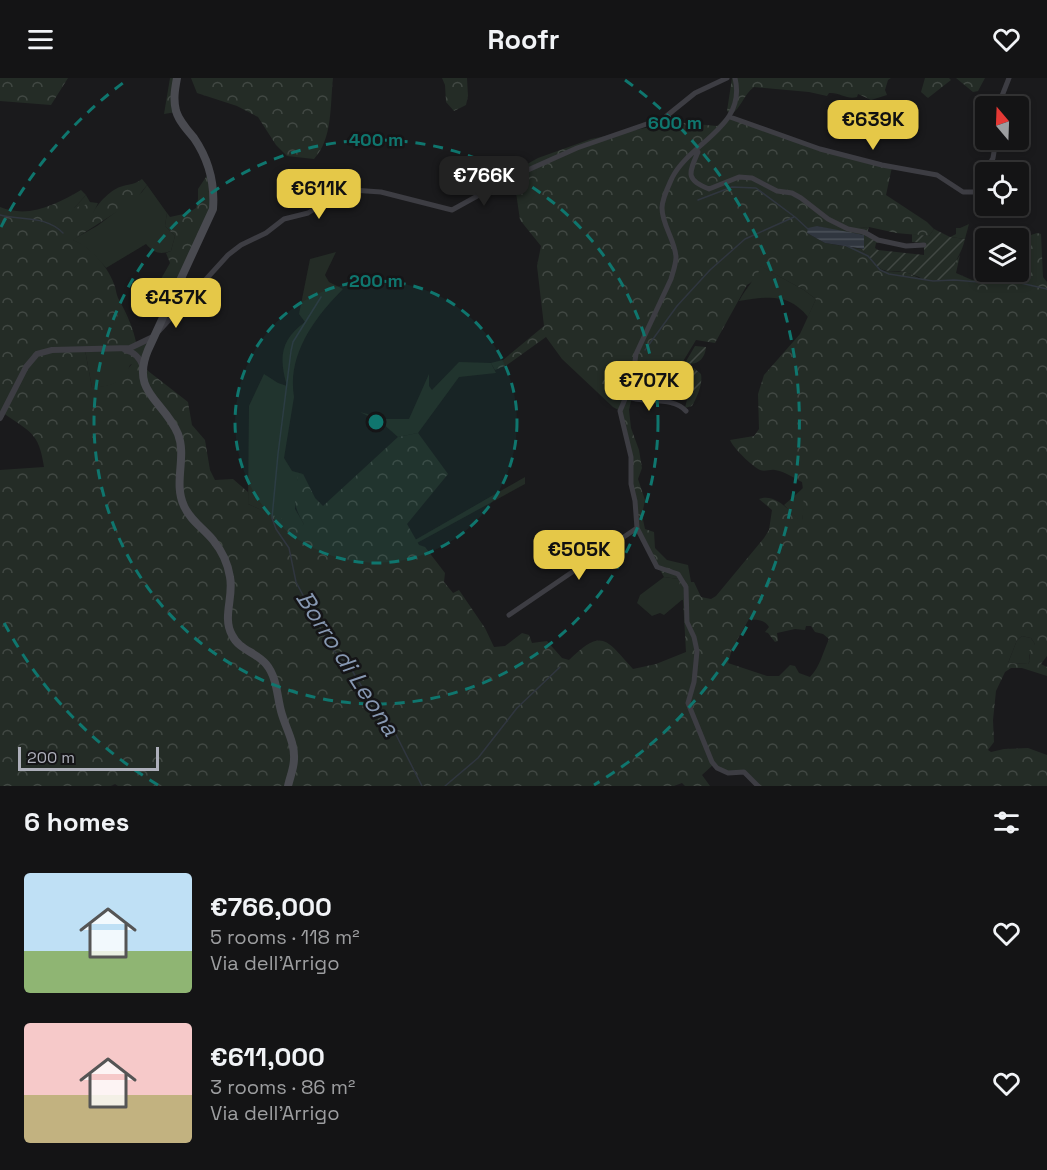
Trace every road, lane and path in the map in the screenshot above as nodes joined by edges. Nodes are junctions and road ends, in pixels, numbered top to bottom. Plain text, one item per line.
1 (177, 78) edge
2 (727, 78) edge
3 (735, 78) edge
4 (1009, 78) edge
5 (1002, 96) edge
6 (730, 117) junction
7 (700, 148) junction
8 (994, 150) edge
9 (924, 245) dead end
10 (153, 337) junction
11 (121, 349) junction
12 (142, 367) junction
13 (626, 396) junction
14 (686, 411) dead end
15 (0, 418) edge
16 (637, 528) junction
17 (509, 615) dead end
18 (288, 786) edge
19 (758, 786) edge

1 - 10 main road
2 - 10 street
3 - 6 street
4 - 5 street
6 - 7 street
6 - 8 street
7 - 9 street
7 - 13 street
10 - 11 street
10 - 12 main road
11 - 12 street
11 - 15 street
12 - 18 main road
13 - 14 street
13 - 16 street
16 - 17 street
16 - 19 street

